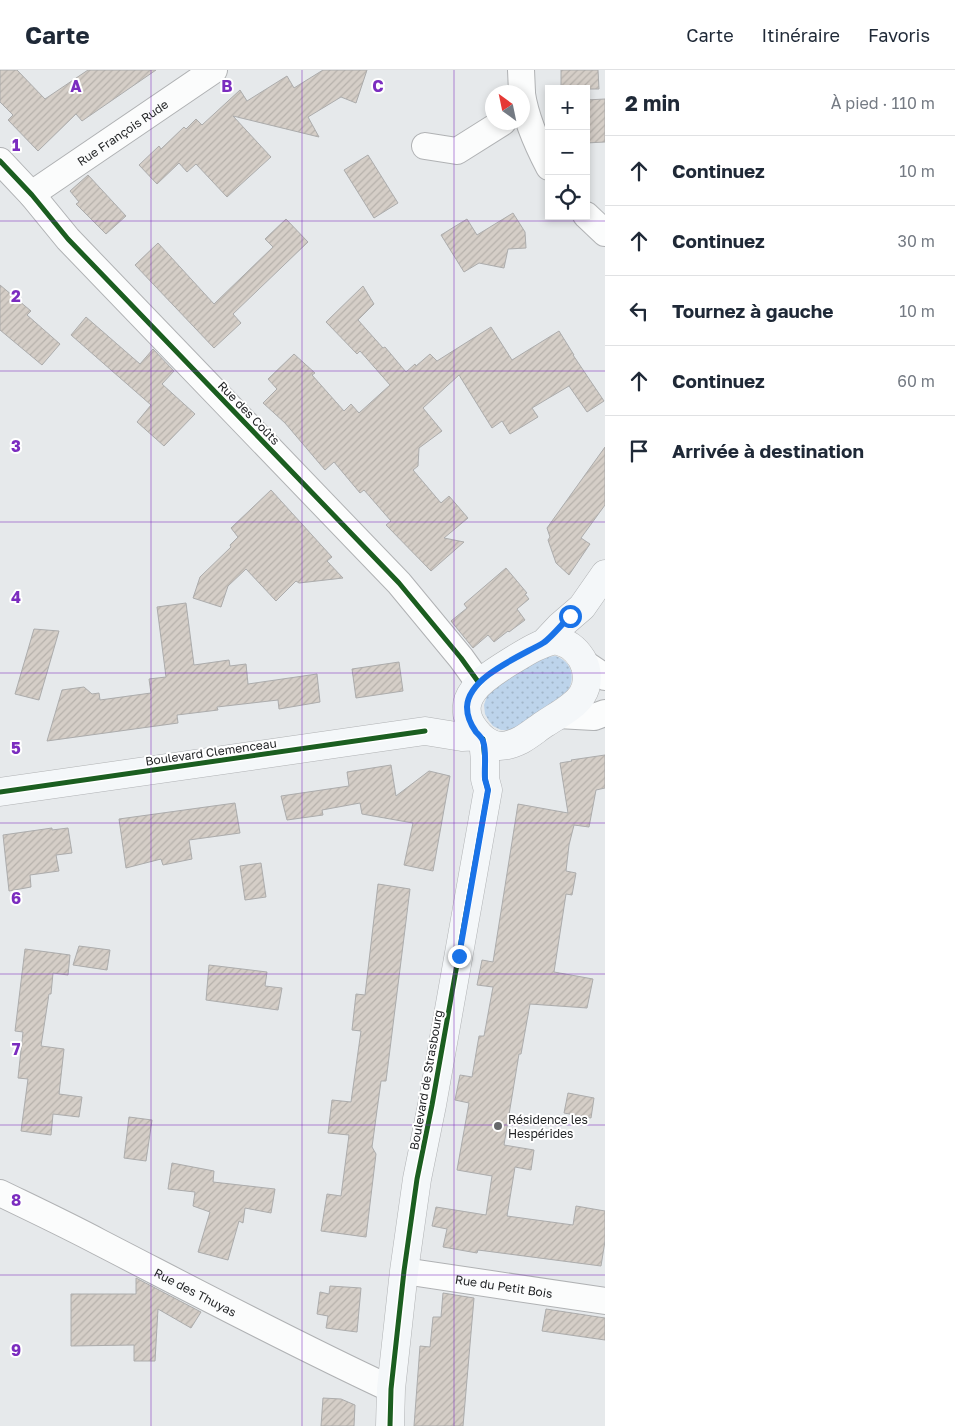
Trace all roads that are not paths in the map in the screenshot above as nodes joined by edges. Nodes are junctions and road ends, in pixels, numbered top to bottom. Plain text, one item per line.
1 (214, 70) edge
2 (521, 70) edge
3 (520, 85) edge
4 (530, 128) edge
5 (487, 130) edge
6 (425, 146) dead end
7 (545, 159) edge
8 (0, 161) edge
9 (32, 195) junction
10 (590, 219) edge
11 (605, 233) edge
12 (605, 574) edge
13 (582, 607) junction
14 (545, 642) junction
15 (590, 666) edge
16 (474, 690) junction
17 (605, 713) edge
18 (558, 715) junction
19 (425, 731) junction
20 (482, 738) junction
21 (522, 740) junction
22 (488, 790) junction
23 (0, 792) edge
24 (0, 1193) edge
25 (404, 1271) junction
26 (605, 1301) edge
27 (391, 1389) junction
28 (390, 1426) edge

1 - 9 street, Rue François Rude
2 - 3 street
4 - 7 street
5 - 6 street
8 - 9 street, Rue des Coûts
9 - 16 street, Rue des Coûts
10 - 11 street
12 - 13 main road
13 - 14 main road
13 - 15 main road
14 - 15 main road
14 - 16 main road
15 - 18 main road
16 - 19 main road
16 - 20 main road
17 - 18 street
18 - 21 main road
19 - 20 main road, Boulevard Clemenceau
19 - 23 main road, Boulevard Clemenceau
20 - 21 main road
20 - 22 main road, Boulevard de Strasbourg
21 - 22 main road, Boulevard de Strasbourg
22 - 25 main road, Boulevard de Strasbourg
24 - 27 street, Rue des Thuyas
25 - 26 street, Rue du Petit Bois
25 - 27 main road, Boulevard de Strasbourg
27 - 28 main road, Boulevard de Strasbourg

